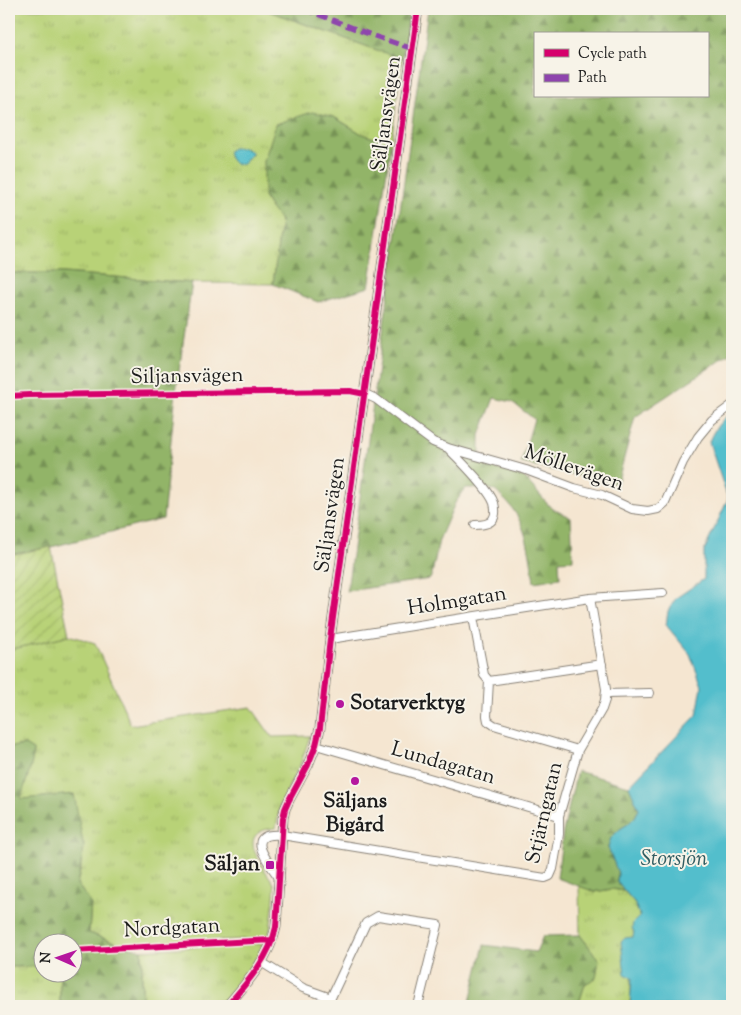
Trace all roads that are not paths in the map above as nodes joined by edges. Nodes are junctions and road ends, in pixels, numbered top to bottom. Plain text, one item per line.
1 (418, 9) edge
2 (365, 394) junction
3 (732, 405) edge
4 (448, 448) junction
5 (475, 525) dead end
6 (663, 593) dead end
7 (590, 598) junction
8 (473, 617) junction
9 (330, 639) junction
10 (602, 664) junction
11 (489, 681) junction
12 (650, 693) dead end
13 (606, 694) junction
14 (316, 745) junction
15 (578, 750) junction
16 (559, 816) junction
17 (282, 835) junction
18 (280, 879) junction
19 (261, 962) junction
20 (331, 998) junction
21 (227, 1006) edge
22 (327, 1006) edge
23 (418, 1006) edge

1 - 2 street, Säljansvägen
2 - 4 street, Möllevägen
2 - 9 street, Säljansvägen
3 - 4 street, Möllevägen
4 - 5 street
6 - 7 street
7 - 8 street, Holmgatan
7 - 10 street, Stjärngatan
8 - 9 street, Holmgatan
8 - 11 street
9 - 14 street, Säljansvägen
10 - 11 street
10 - 13 street, Stjärngatan
11 - 15 street
12 - 13 street
13 - 15 street, Stjärngatan
14 - 16 street, Lundagatan
14 - 17 street, Säljansvägen
15 - 16 street, Stjärngatan
16 - 17 street, Stjärngatan
17 - 18 street, Säljansvägen
17 - 18 street
18 - 19 street, Säljansvägen
19 - 20 street
19 - 21 street, Säljansvägen
20 - 22 street
20 - 23 street

